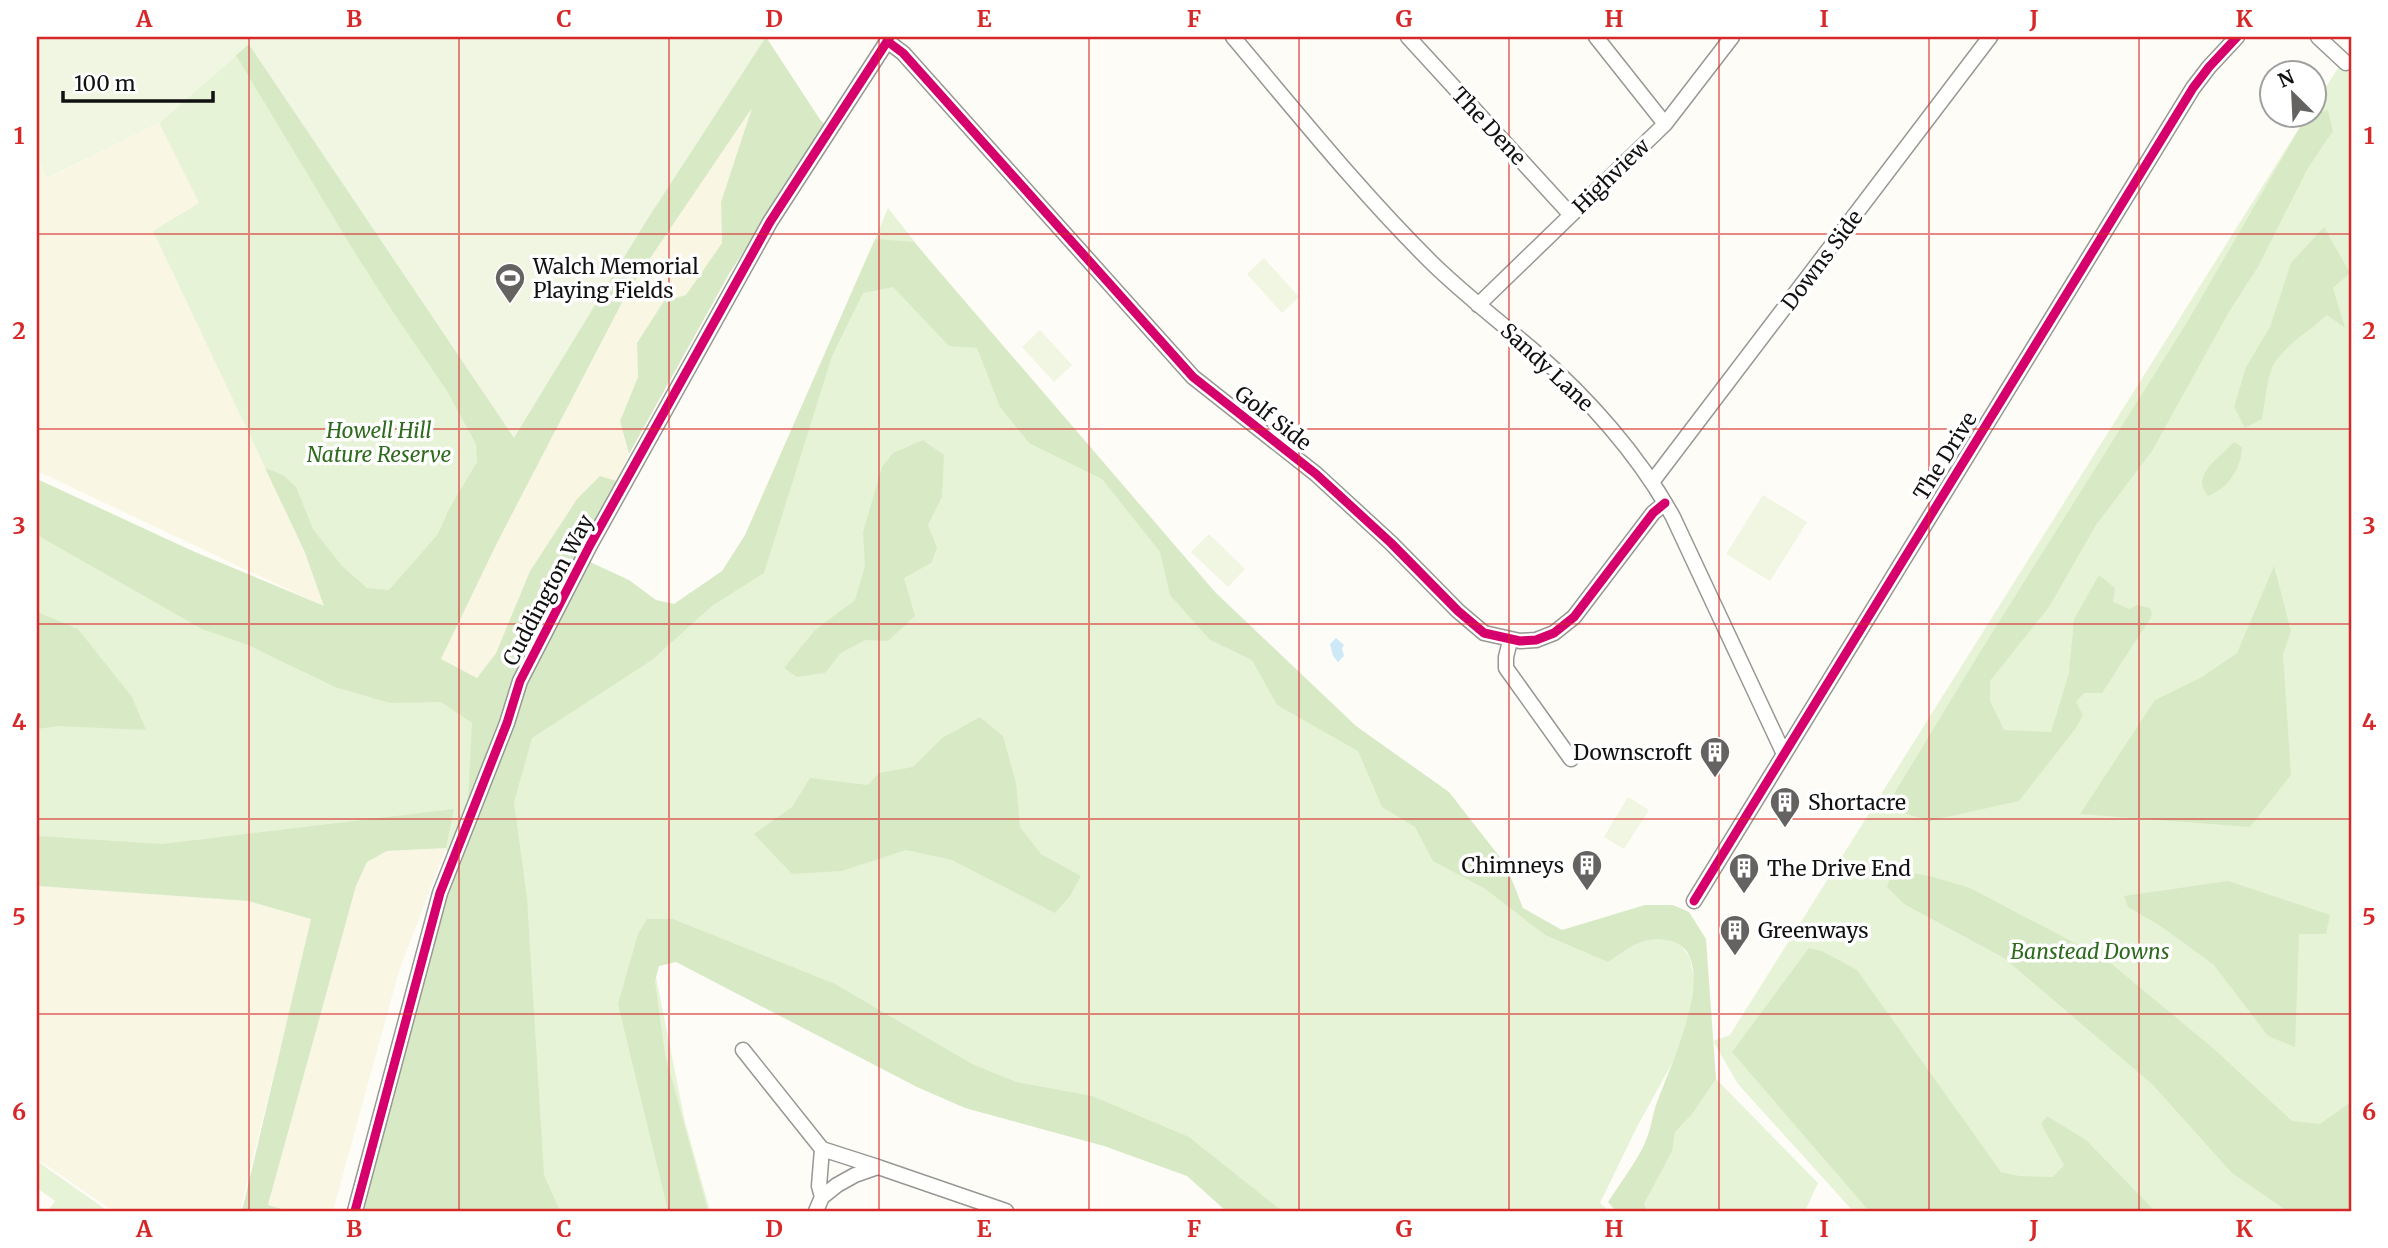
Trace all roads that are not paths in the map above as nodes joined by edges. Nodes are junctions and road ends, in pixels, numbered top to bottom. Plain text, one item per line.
1 (1233, 37) edge
2 (1408, 37) edge
3 (1596, 37) edge
4 (1732, 37) edge
5 (1990, 37) edge
6 (2237, 37) edge
7 (2318, 37) edge
8 (888, 39) edge
9 (2346, 63) dead end
10 (1665, 124) junction
11 (1571, 215) junction
12 (1478, 305) junction
13 (1652, 482) junction
14 (1665, 503) junction
15 (1510, 640) junction
16 (1783, 752) junction
17 (1571, 760) dead end
18 (1694, 901) dead end
19 (743, 1050) dead end
20 (822, 1149) junction
21 (878, 1167) junction
22 (822, 1197) junction
23 (355, 1211) edge
24 (816, 1211) edge
25 (1006, 1211) edge

1 - 12 street, Sandy Lane
2 - 11 street, The Dene
3 - 10 street
4 - 10 street, Highview
5 - 13 street, Downs Side
6 - 16 street, The Drive
7 - 9 street
8 - 15 street, Golf Side
8 - 23 street, Cuddington Way
10 - 11 street, Highview
11 - 12 street, Highview
12 - 13 street, Sandy Lane
13 - 14 street, Sandy Lane
14 - 15 street, Golf Side
14 - 16 street, Sandy Lane
15 - 17 street
16 - 18 street, The Drive
19 - 20 street
20 - 21 street
20 - 22 street
21 - 22 street
21 - 25 street
22 - 24 street

